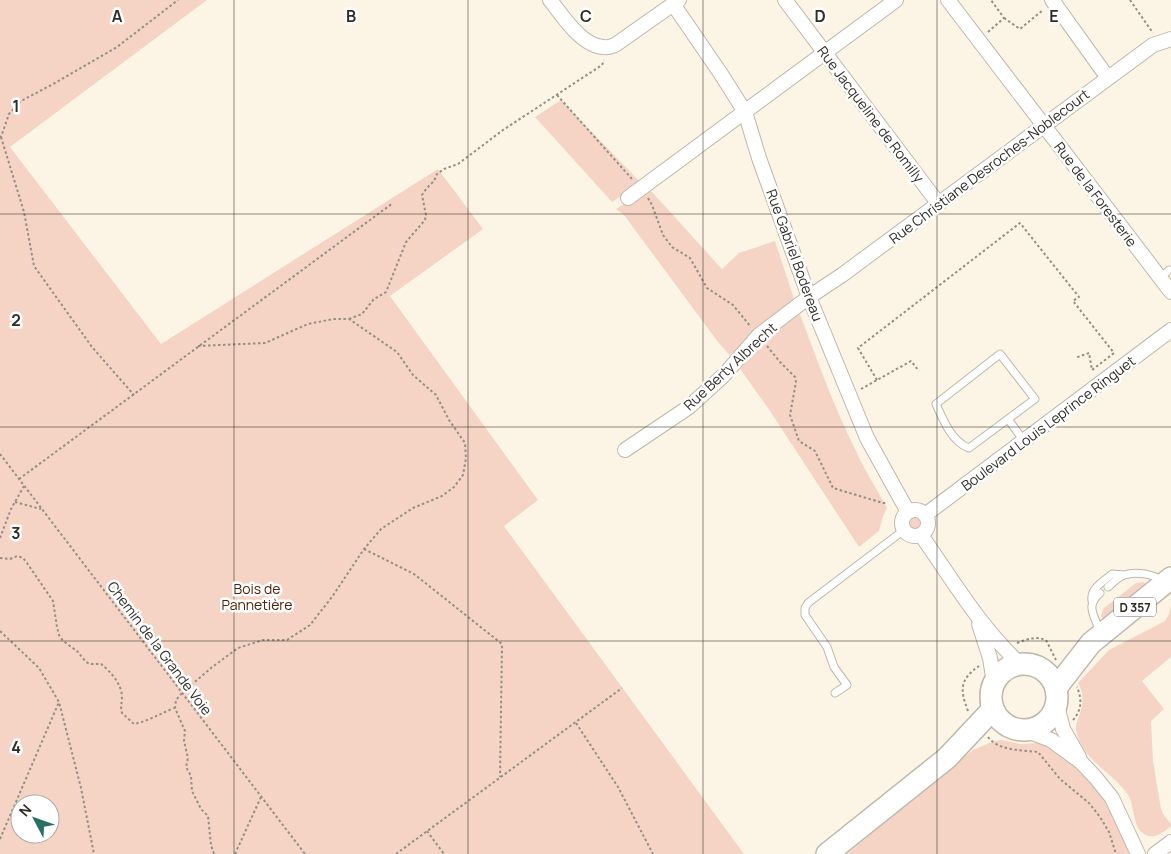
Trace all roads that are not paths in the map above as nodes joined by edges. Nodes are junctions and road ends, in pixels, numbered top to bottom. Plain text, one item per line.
1 (550, 0) edge
2 (785, 0) edge
3 (896, 0) edge
4 (948, 0) edge
5 (1053, 1) edge
6 (676, 2) edge
7 (1166, 40) edge
8 (825, 53) junction
9 (1108, 78) junction
10 (744, 112) junction
11 (1044, 126) junction
12 (628, 198) dead end
13 (938, 204) junction
14 (1171, 292) edge
15 (809, 297) junction
16 (1171, 330) edge
17 (1008, 420) junction
18 (1025, 441) junction
19 (625, 450) dead end
20 (905, 507) junction
21 (925, 515) junction
22 (904, 530) junction
23 (921, 535) junction
24 (1123, 576) junction
25 (1168, 580) edge
26 (1108, 587) dead end
27 (1100, 594) dead end
28 (1092, 601) junction
29 (976, 614) junction
30 (1095, 640) junction
31 (1030, 666) junction
32 (994, 683) junction
33 (835, 693) dead end
34 (1057, 696) junction
35 (987, 723) junction
36 (1016, 728) junction
37 (1081, 762) junction
38 (1171, 842) edge
39 (827, 854) edge
40 (1138, 854) edge
41 (1155, 854) edge

1 - 6 street
2 - 8 street, Rue Jacqueline de Romilly
3 - 8 street
4 - 11 street, Rue de la Foresterie
5 - 9 street
6 - 10 street, Rue Gabriel Bodereau
7 - 9 street, Rue Christiane Desroches-Noblecourt
8 - 10 street
8 - 13 street, Rue Jacqueline de Romilly
9 - 11 street, Rue Christiane Desroches-Noblecourt
10 - 12 street
10 - 15 street, Rue Gabriel Bodereau
11 - 13 street, Rue Christiane Desroches-Noblecourt
11 - 14 street, Rue de la Foresterie
13 - 15 street, Rue Christiane Desroches-Noblecourt
15 - 19 street, Rue Berty Albrecht
15 - 20 street, Rue Gabriel Bodereau
16 - 18 street, Boulevard Louis Leprince Ringuet
17 - 17 lane
17 - 18 lane
18 - 21 street, Boulevard Louis Leprince Ringuet
20 - 21 street
20 - 22 street
21 - 23 street
22 - 23 street
22 - 33 lane
23 - 29 street
24 - 25 lane
24 - 26 lane
24 - 28 lane
25 - 30 main road, D 357
27 - 28 lane
28 - 30 lane
29 - 31 street
29 - 32 street
30 - 31 main road, D 357
30 - 34 main road, D 357
31 - 32 main road
31 - 34 main road
32 - 35 main road
34 - 36 main road
34 - 37 street
35 - 36 main road
35 - 39 main road
36 - 37 street
37 - 40 street
38 - 41 street

